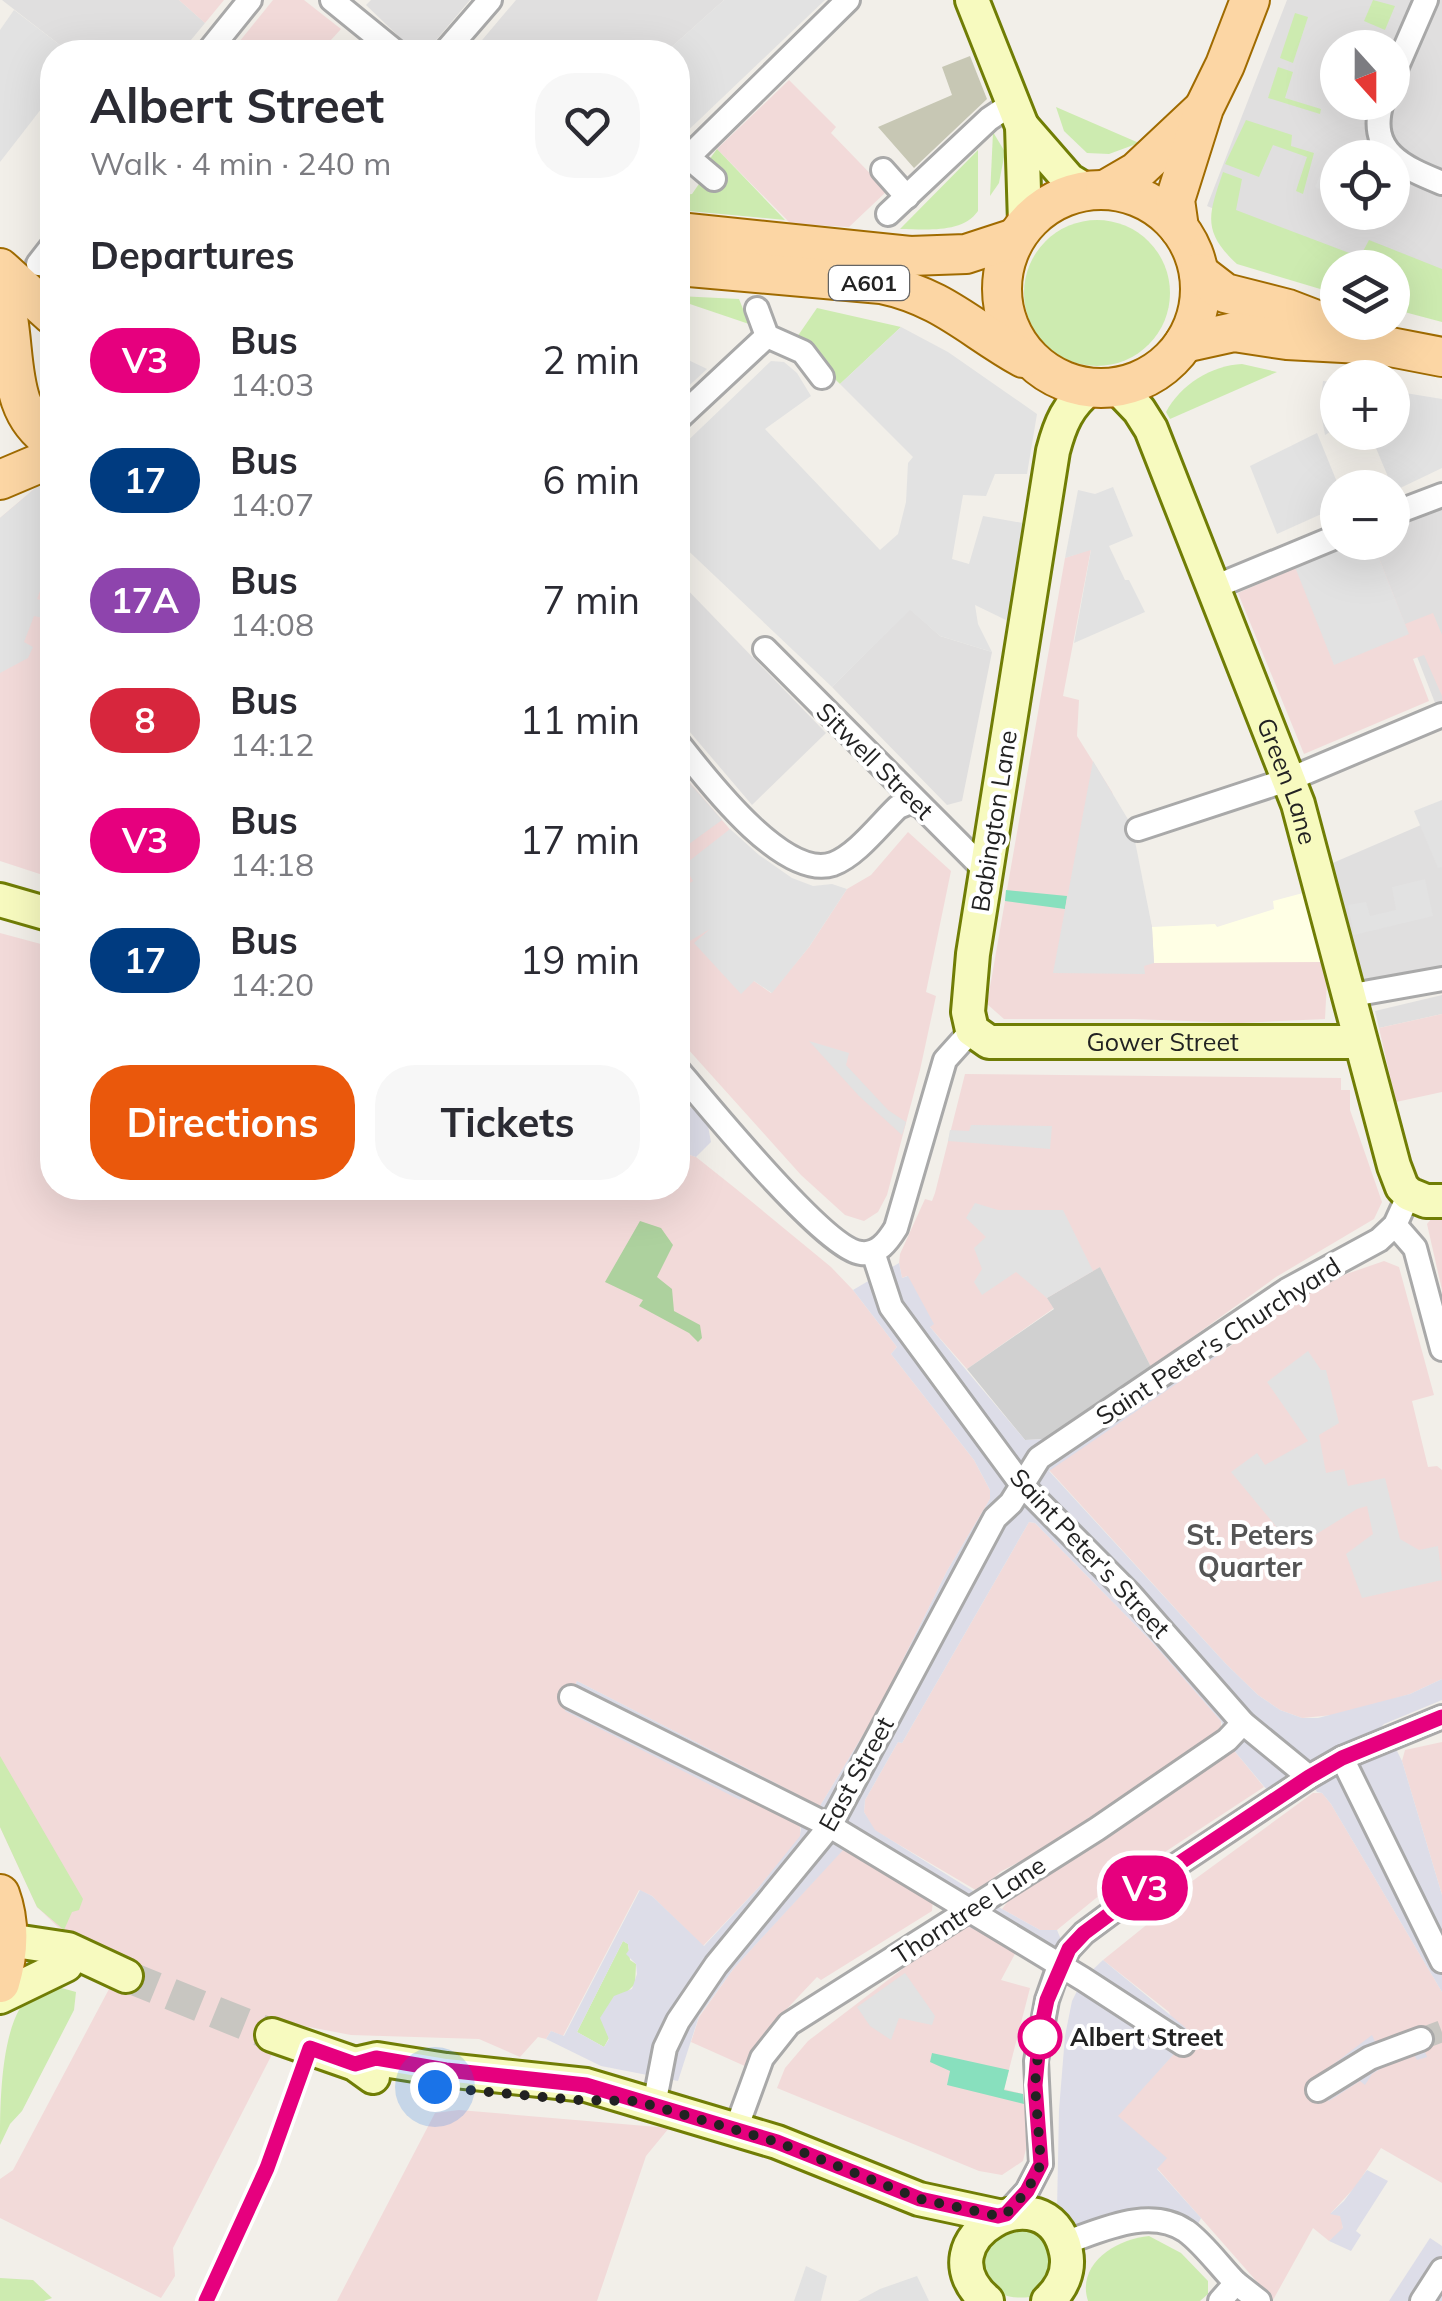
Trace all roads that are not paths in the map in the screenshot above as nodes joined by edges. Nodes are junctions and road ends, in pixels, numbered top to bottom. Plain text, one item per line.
1 (250, 0) edge
2 (332, 0) edge
3 (490, 0) edge
4 (848, 0) edge
5 (972, 0) edge
6 (1250, 0) edge
7 (1426, 0) edge
8 (1410, 37) edge
9 (218, 40) edge
10 (381, 40) edge
11 (455, 40) edge
12 (1204, 108) junction
13 (1018, 114) junction
14 (690, 155) edge
15 (690, 166) edge
16 (1410, 169) edge
17 (883, 170) dead end
18 (714, 179) dead end
19 (1442, 183) edge
20 (1096, 190) junction
21 (906, 197) junction
22 (888, 214) dead end
23 (1179, 228) junction
24 (1020, 230) junction
25 (690, 233) edge
26 (690, 267) edge
27 (0, 268) edge
28 (1199, 273) junction
29 (0, 285) edge
30 (40, 305) edge
31 (756, 309) dead end
32 (767, 336) junction
33 (40, 337) edge
34 (1184, 343) junction
35 (1380, 345) junction
36 (1442, 357) edge
37 (1039, 367) junction
38 (822, 377) dead end
39 (1104, 387) junction
40 (8, 389) edge
41 (690, 408) edge
42 (40, 431) edge
43 (40, 463) edge
44 (0, 480) edge
45 (1442, 495) edge
46 (1410, 507) edge
47 (1320, 543) edge
48 (1212, 588) junction
49 (765, 649) dead end
50 (1442, 715) edge
51 (690, 759) edge
52 (1290, 780) junction
53 (916, 804) junction
54 (1138, 829) dead end
55 (986, 871) junction
56 (0, 900) edge
57 (40, 912) edge
58 (1442, 979) edge
59 (1347, 996) junction
60 (972, 1030) junction
61 (1359, 1042) junction
62 (690, 1084) edge
63 (1409, 1194) junction
64 (1442, 1201) edge
65 (1394, 1225) junction
66 (877, 1249) junction
67 (1442, 1349) edge
68 (1022, 1485) junction
69 (571, 1696) dead end
70 (1442, 1717) edge
71 (1243, 1723) junction
72 (1342, 1758) junction
73 (1309, 1777) junction
74 (830, 1826) junction
75 (0, 1894) edge
76 (966, 1909) junction
77 (3, 1957) edge
78 (1442, 1962) edge
79 (66, 1965) junction
80 (1059, 1966) junction
81 (0, 1997) edge
82 (272, 2036) tunnel mouth
83 (1420, 2039) tunnel mouth
84 (1183, 2044) dead end
85 (1318, 2090) dead end
86 (645, 2103) junction
87 (736, 2129) junction
88 (920, 2199) junction
89 (1002, 2215) junction
90 (1064, 2244) junction
91 (1442, 2270) edge
92 (1236, 2283) junction
93 (978, 2288) edge
94 (1054, 2298) edge
95 (1220, 2301) edge
96 (1259, 2301) edge
97 (1422, 2301) edge

1 - 9 street
2 - 10 street
3 - 11 street
4 - 14 street
5 - 13 street
6 - 12 main road
7 - 8 street
12 - 20 main road
12 - 23 main road
13 - 20 street
13 - 21 street
13 - 24 street
15 - 18 street
16 - 19 street
17 - 21 street
20 - 23 main road
20 - 24 main road, A601
21 - 22 street
23 - 28 main road
24 - 25 main road, A601
24 - 37 main road
26 - 37 main road, A601
27 - 30 main road
28 - 34 main road
28 - 35 main road
29 - 40 main road
31 - 32 street
32 - 38 street
32 - 41 street
33 - 40 main road
34 - 35 main road
34 - 39 main road
35 - 36 main road
37 - 39 main road, A601
39 - 48 street, Green Lane
39 - 55 street, Babington Lane
40 - 42 main road
43 - 44 main road
45 - 46 street
47 - 48 street
48 - 52 street, Green Lane
49 - 53 street, Sitwell Street
50 - 52 street
51 - 53 street
52 - 54 street
52 - 59 street, Green Lane
53 - 55 street, Sitwell Street
55 - 60 street, Babington Lane
56 - 57 street
58 - 59 street
59 - 61 street, Green Lane
60 - 61 street, Gower Street
60 - 66 street
61 - 63 street, Green Lane
62 - 66 street
63 - 64 street
63 - 65 street, Saint Peter's Churchyard
65 - 67 street
65 - 68 street, Saint Peter's Churchyard
66 - 68 street, Saint Peter's Street
68 - 71 street, Saint Peter's Street
68 - 74 street, East Street
69 - 74 street
70 - 72 street
71 - 73 street, Saint Peter's Street
71 - 76 street, Thorntree Lane
72 - 73 street
72 - 78 street
73 - 80 street
74 - 76 street
74 - 86 street, East Street
75 - 77 main road
76 - 80 street
76 - 87 street, Thorntree Lane
77 - 79 street
77 - 79 street
79 - 81 street
80 - 84 street
80 - 89 street
82 - 86 street
83 - 85 street
86 - 87 street
87 - 88 street
88 - 89 street
88 - 93 street
89 - 90 street
89 - 93 street
90 - 92 street
90 - 94 street
91 - 97 street
92 - 95 street
92 - 96 street

